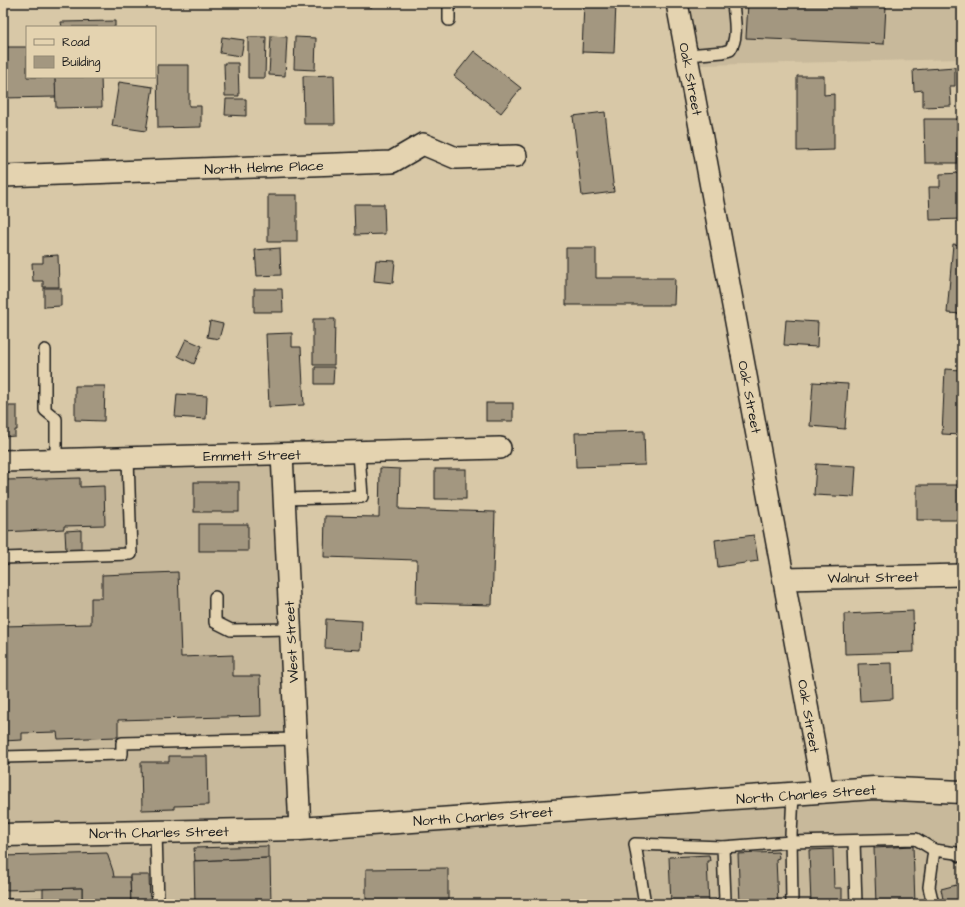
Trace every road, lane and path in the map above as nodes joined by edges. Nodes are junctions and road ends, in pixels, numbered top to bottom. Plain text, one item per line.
1 (449, 3) edge
2 (677, 3) edge
3 (733, 3) edge
4 (449, 20) dead end
5 (687, 55) junction
6 (516, 156) dead end
7 (3, 176) edge
8 (44, 350) dead end
9 (500, 448) dead end
10 (359, 452) junction
11 (282, 454) junction
12 (128, 458) junction
13 (56, 459) junction
14 (3, 461) edge
15 (284, 499) junction
16 (3, 558) edge
17 (962, 575) edge
18 (784, 579) junction
19 (215, 597) dead end
20 (290, 629) junction
21 (296, 739) junction
22 (3, 757) edge
23 (823, 792) junction
24 (962, 792) edge
25 (793, 794) junction
26 (300, 830) junction
27 (156, 832) junction
28 (3, 835) edge
29 (854, 841) junction
30 (791, 842) junction
31 (723, 847) junction
32 (934, 850) junction
33 (962, 857) edge
34 (158, 904) edge
35 (645, 904) edge
36 (721, 904) edge
37 (792, 904) edge
38 (856, 904) edge
39 (933, 904) edge

1 - 4 lane
2 - 5 street, Oak Street
3 - 5 lane
5 - 18 street, Oak Street
6 - 7 street, North Helme Place
8 - 13 lane
9 - 10 street, Emmett Street
10 - 11 street, Emmett Street
10 - 15 lane
11 - 12 street, Emmett Street
11 - 15 street, West Street
12 - 13 street, Emmett Street
12 - 16 lane
13 - 14 street, Emmett Street
15 - 20 street, West Street
17 - 18 street, Walnut Street
18 - 23 street, Oak Street
19 - 20 lane
20 - 21 street, West Street
21 - 22 lane
21 - 26 street, West Street
23 - 24 street, North Charles Street
23 - 25 street, North Charles Street
25 - 26 street, North Charles Street
25 - 30 lane
26 - 27 street, North Charles Street
27 - 28 street, North Charles Street
27 - 34 lane
29 - 30 lane
29 - 32 lane
29 - 38 lane
30 - 31 lane
30 - 37 lane
31 - 35 lane
31 - 36 lane
32 - 33 lane
32 - 39 lane

